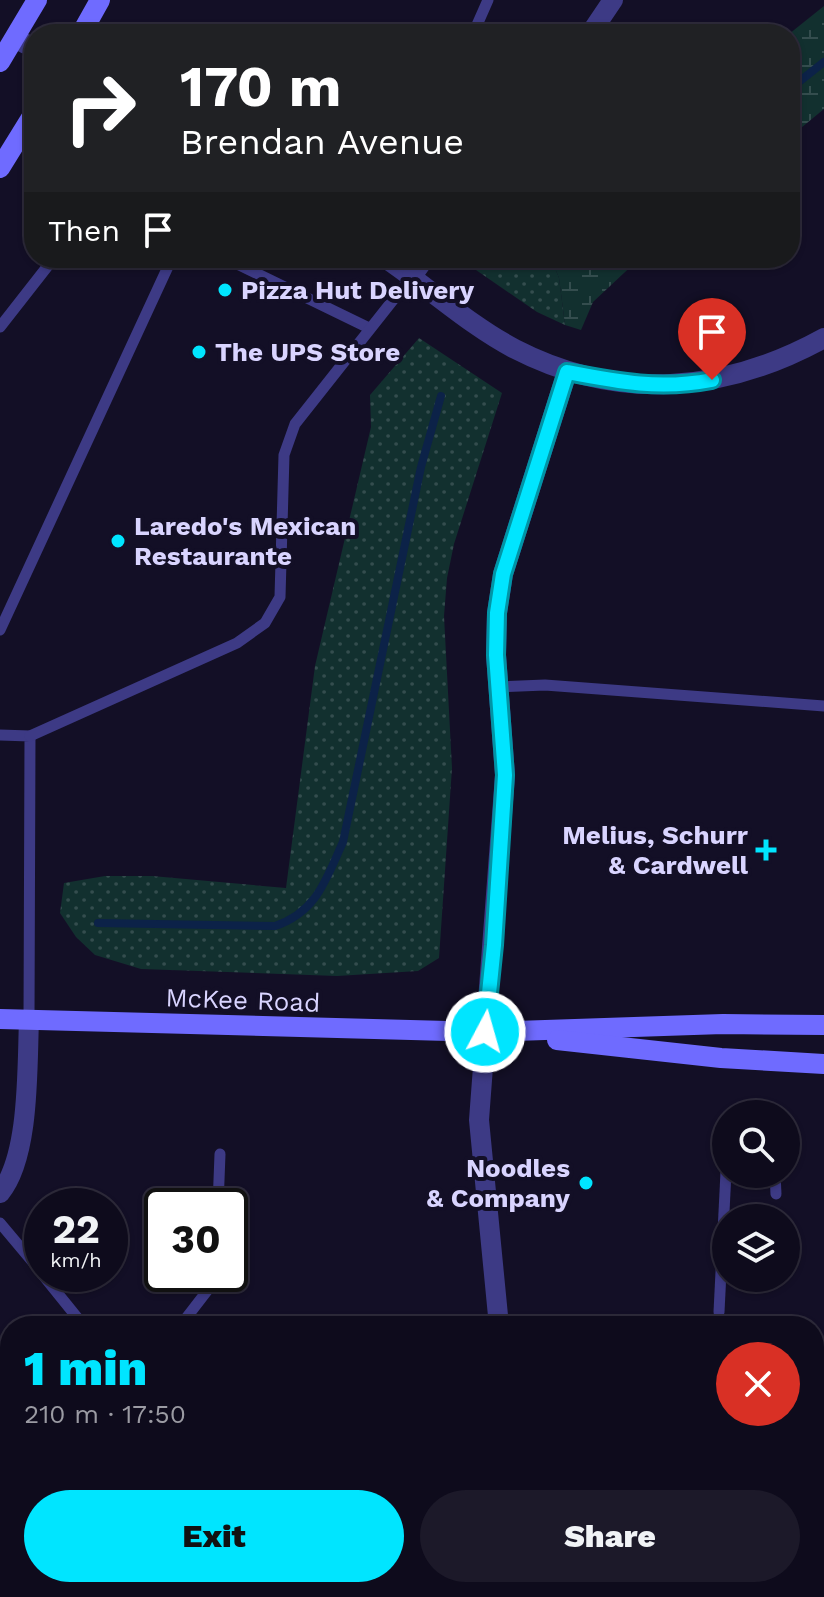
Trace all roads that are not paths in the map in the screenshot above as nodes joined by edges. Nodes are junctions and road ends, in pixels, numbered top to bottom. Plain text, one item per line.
1 (37, 0) edge
2 (100, 0) edge
3 (488, 0) edge
4 (613, 0) edge
5 (30, 24) edge
6 (87, 24) edge
7 (477, 24) edge
8 (597, 24) edge
9 (24, 44) edge
10 (0, 62) edge
11 (24, 129) edge
12 (0, 168) edge
13 (46, 268) edge
14 (167, 268) edge
15 (246, 268) edge
16 (400, 268) edge
17 (418, 268) edge
18 (412, 276) junction
19 (0, 327) edge
20 (369, 328) junction
21 (824, 338) edge
22 (567, 372) junction
23 (0, 630) edge
24 (498, 687) junction
25 (824, 706) edge
26 (0, 735) edge
27 (30, 736) junction
28 (0, 1019) edge
29 (29, 1020) junction
30 (824, 1025) edge
31 (485, 1032) junction
32 (824, 1064) edge
33 (220, 1154) dead end
34 (219, 1188) edge
35 (725, 1188) edge
36 (776, 1188) edge
37 (0, 1193) edge
38 (776, 1194) dead end
39 (0, 1223) edge
40 (24, 1252) edge
41 (57, 1292) edge
42 (206, 1292) edge
43 (719, 1312) dead end
44 (76, 1316) edge
45 (188, 1316) edge
46 (498, 1316) edge

1 - 5 main road
2 - 6 main road
3 - 7 lane
4 - 8 street
9 - 10 main road
11 - 12 main road
13 - 19 lane
14 - 23 lane
15 - 20 lane
16 - 18 street
17 - 18 street
18 - 20 lane
18 - 22 street
20 - 27 lane
21 - 22 street
22 - 24 street
24 - 25 lane
24 - 31 street
26 - 27 lane
27 - 29 lane
28 - 29 main road, McKee Road
29 - 31 main road, McKee Road
29 - 37 street
30 - 31 main road, McKee Road
31 - 32 main road, McKee Road
31 - 46 street
33 - 34 lane
35 - 43 lane
36 - 38 lane
39 - 40 lane
41 - 44 lane
42 - 45 lane

